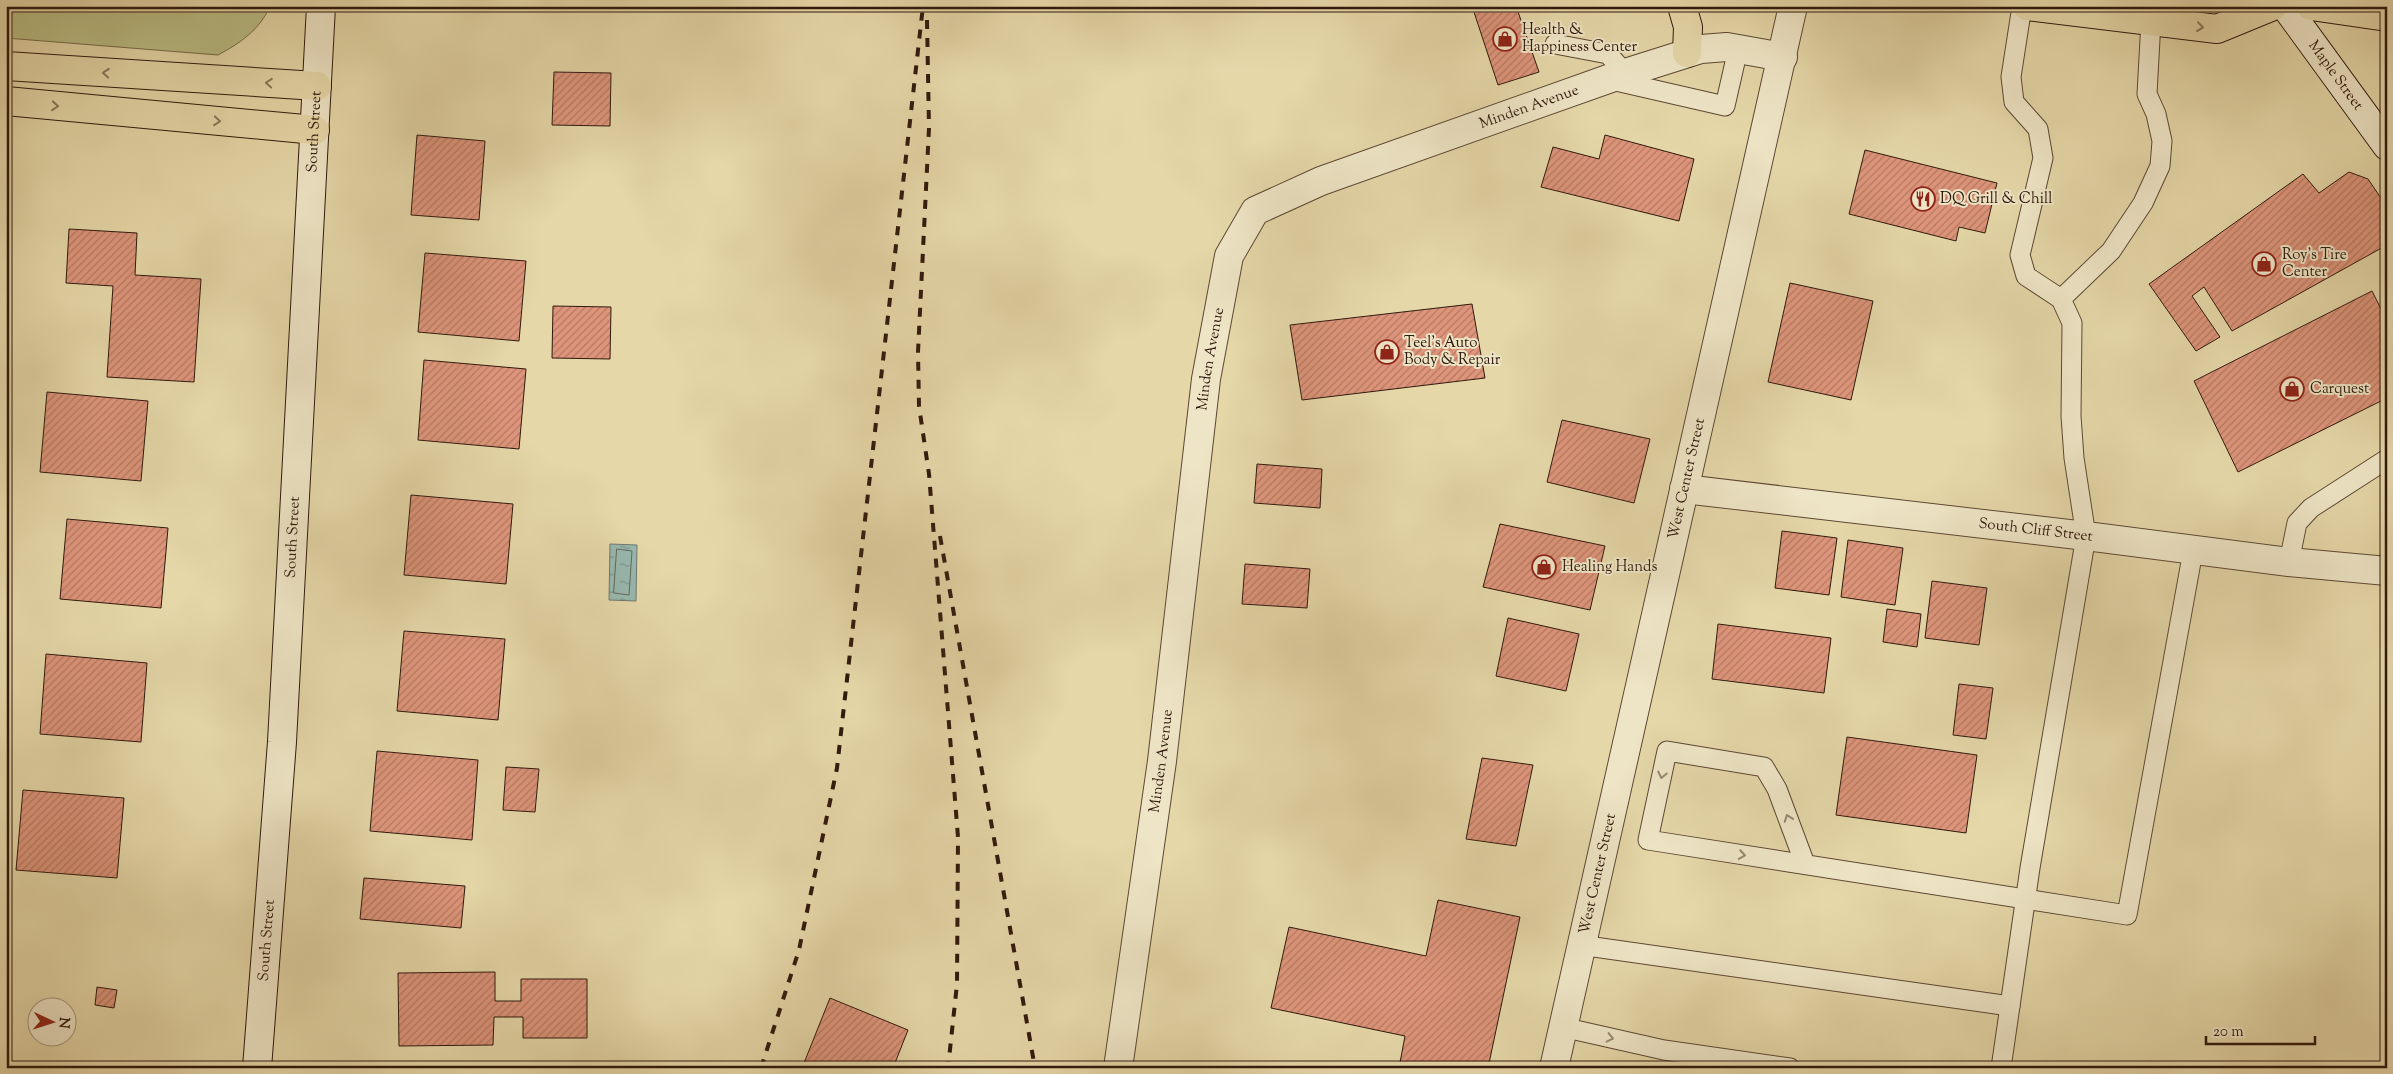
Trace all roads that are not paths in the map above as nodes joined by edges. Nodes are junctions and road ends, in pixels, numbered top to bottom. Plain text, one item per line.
1 (321, 6) edge
2 (1682, 6) edge
3 (1793, 6) edge
4 (2022, 6) edge
5 (2027, 6) edge
6 (2273, 6) edge
7 (2285, 6) edge
8 (2311, 6) edge
9 (2387, 17) edge
10 (2151, 21) junction
11 (1555, 44) dead end
12 (1738, 49) junction
13 (1687, 53) junction
14 (1783, 57) junction
15 (6, 66) edge
16 (1616, 76) junction
17 (317, 86) junction
18 (6, 101) edge
19 (315, 130) junction
20 (2387, 146) edge
21 (2062, 299) junction
22 (2387, 459) edge
23 (1684, 489) junction
24 (2086, 536) junction
25 (2193, 551) junction
26 (2289, 562) junction
27 (2387, 571) edge
28 (1805, 864) junction
29 (2026, 898) junction
30 (1580, 945) junction
31 (2010, 1006) junction
32 (1562, 1027) junction
33 (257, 1068) edge
34 (1118, 1068) edge
35 (1554, 1068) edge
36 (1790, 1068) edge
37 (2001, 1068) edge

1 - 17 street, South Street
2 - 13 main road
3 - 14 street, West Center Street
4 - 21 lane
5 - 10 main road
10 -> 6 main road
7 - 20 street, Maple Street
8 - 9 main road
10 - 21 lane
11 - 16 lane
12 - 13 street, Minden Avenue
12 - 14 street, Minden Avenue
12 - 16 lane
13 - 16 street, Minden Avenue
14 - 23 street, West Center Street
17 -> 15 main road
16 - 34 street, Minden Avenue
17 - 19 street, South Street
18 -> 19 main road
19 - 33 street, South Street
21 - 24 lane
22 - 26 lane
23 - 24 street, South Cliff Street
23 - 30 street, West Center Street
24 - 25 street, South Cliff Street
24 - 29 lane
25 - 26 street, South Cliff Street
25 - 29 lane
26 - 27 street, South Cliff Street
28 -> 28 lane
28 - 29 lane
29 - 31 lane
30 - 31 lane
30 - 32 street, West Center Street
31 - 37 lane
32 - 35 street, West Center Street
32 -> 36 lane

